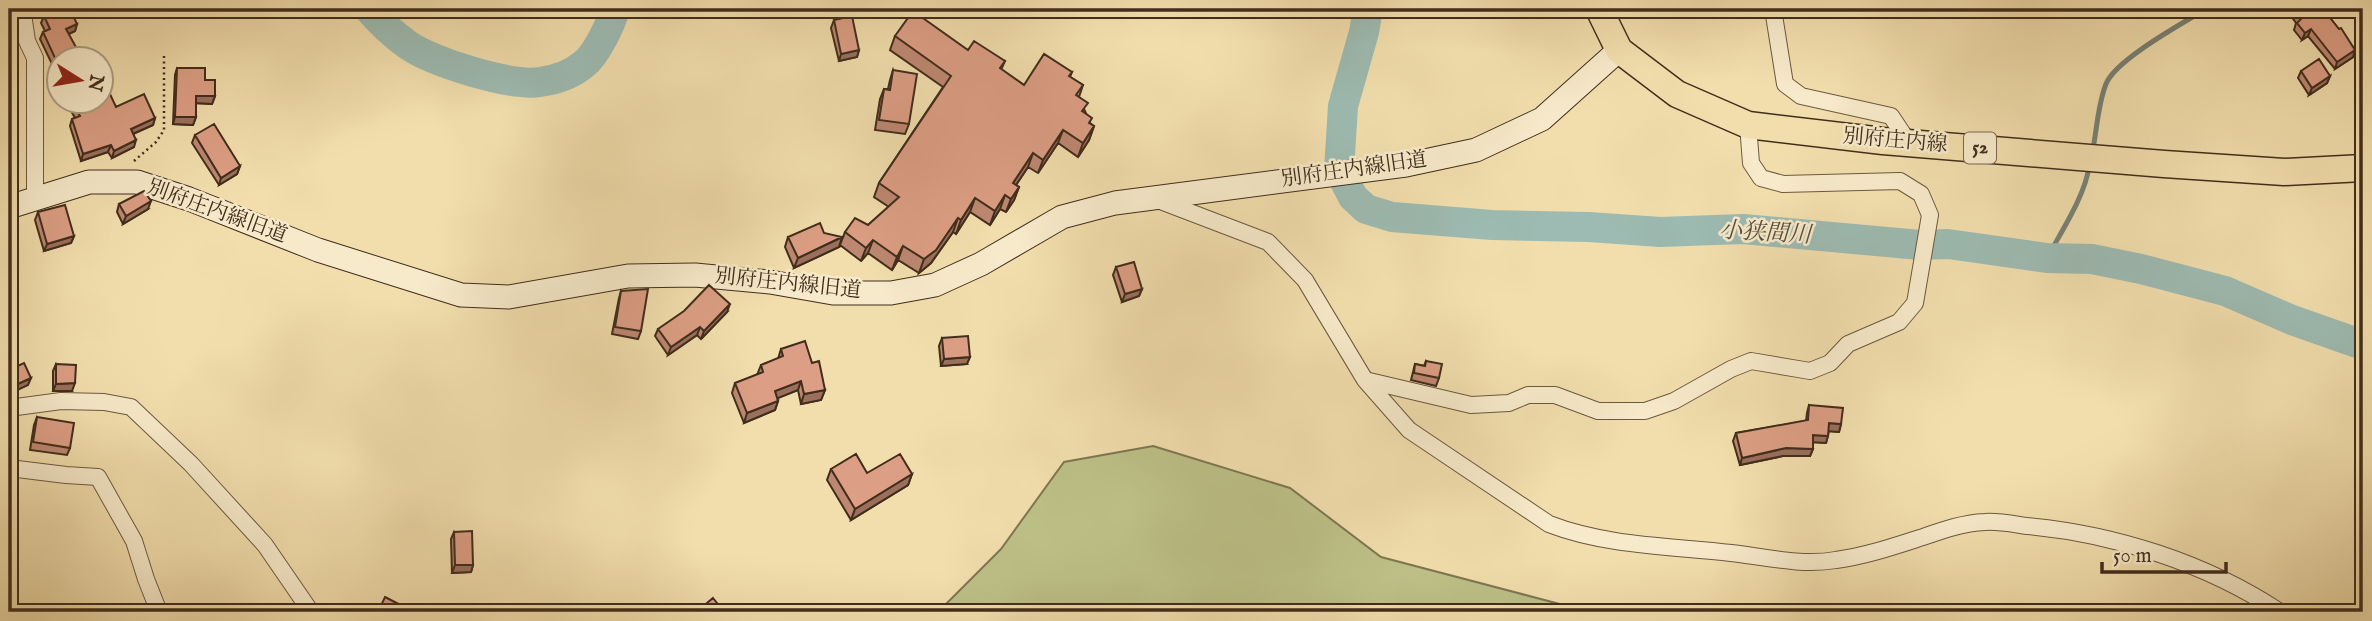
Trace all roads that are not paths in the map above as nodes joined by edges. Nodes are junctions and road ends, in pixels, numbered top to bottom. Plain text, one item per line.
1 (17, 9) edge
2 (1599, 9) edge
3 (1773, 9) edge
4 (1619, 50) junction
5 (1748, 125) junction
6 (1909, 143) junction
7 (2363, 167) edge
8 (35, 198) junction
9 (1154, 198) junction
10 (9, 206) edge
11 (1365, 380) junction
12 (9, 408) edge
13 (9, 468) edge
14 (159, 612) edge
15 (311, 612) edge
16 (2280, 612) edge

1 - 8 street
2 - 4 main road, 別府庄内線 / 52
3 - 6 street
4 - 5 main road, 別府庄内線 / 52
4 - 9 street, 別府庄内線旧道
5 - 6 main road, 別府庄内線 / 52
5 - 11 street
6 - 7 main road, 別府庄内線 / 52
8 - 9 street, 別府庄内線旧道
8 - 10 street, 別府庄内線旧道
9 - 11 street
11 - 16 street
12 - 15 street
13 - 14 street

